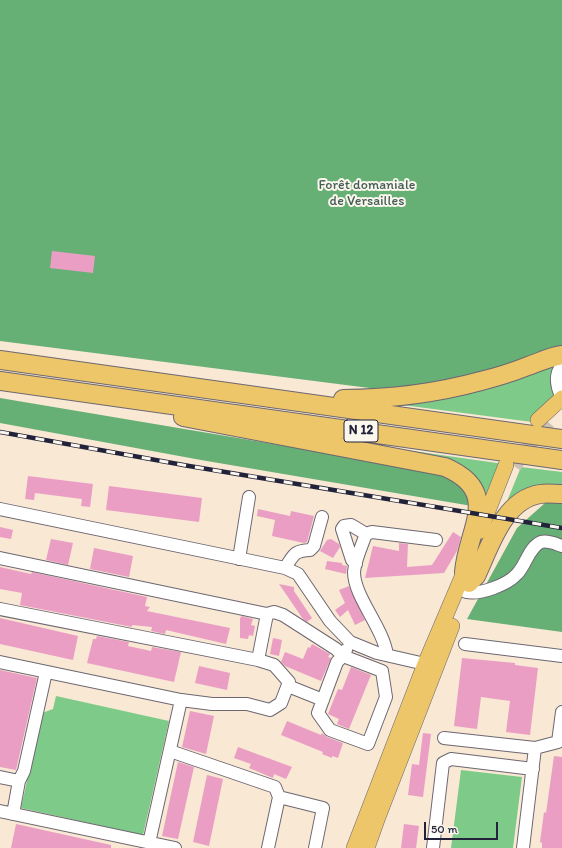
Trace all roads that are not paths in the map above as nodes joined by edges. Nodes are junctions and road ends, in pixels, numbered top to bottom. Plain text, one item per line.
1 (562, 355) edge
2 (0, 360) edge
3 (562, 362) edge
4 (562, 365) edge
5 (526, 367) junction
6 (0, 381) edge
7 (562, 398) edge
8 (159, 402) junction
9 (315, 404) junction
10 (562, 412) edge
11 (562, 438) edge
12 (562, 460) edge
13 (510, 466) tunnel mouth
14 (562, 494) edge
15 (249, 497) dead end
16 (0, 510) edge
17 (322, 517) dead end
18 (366, 534) junction
19 (436, 540) dead end
20 (562, 546) edge
21 (0, 558) edge
22 (239, 559) junction
23 (356, 564) junction
24 (285, 568) junction
25 (467, 582) junction
26 (0, 609) edge
27 (267, 614) junction
28 (350, 642) junction
29 (465, 644) dead end
30 (388, 655) junction
31 (343, 656) junction
32 (562, 656) edge
33 (258, 660) junction
34 (0, 662) edge
35 (425, 664) junction
36 (46, 672) junction
37 (288, 686) junction
38 (181, 700) junction
39 (323, 700) junction
40 (562, 712) edge
41 (444, 738) dead end
42 (560, 739) edge
43 (536, 748) junction
44 (170, 751) junction
45 (533, 769) junction
46 (0, 777) edge
47 (19, 781) junction
48 (279, 797) junction
49 (0, 811) edge
50 (12, 814) junction
51 (149, 842) junction
52 (175, 848) edge
53 (268, 848) edge
54 (315, 848) edge
55 (354, 848) edge
56 (367, 848) edge
57 (433, 848) edge
58 (523, 848) edge

1 - 5 highway
2 - 9 highway, N 12
3 - 5 highway
4 - 7 street
5 - 9 highway
6 - 8 highway, N 12
7 - 10 main road
8 - 12 highway, N 12
8 - 25 highway
9 - 11 highway, N 12
13 - 25 main road
14 - 25 highway
15 - 22 street
16 - 22 street
17 - 24 street
18 - 19 street
18 - 23 street
18 - 23 street
20 - 25 street
21 - 27 street
22 - 24 street
23 - 30 street
24 - 28 street
25 - 35 main road
25 - 56 main road
26 - 33 street
27 - 31 street
27 - 33 street
28 - 30 street
28 - 31 street
29 - 32 street
30 - 35 street
31 - 39 street
31 - 39 street
33 - 37 street
34 - 36 street
35 - 55 main road
36 - 38 street
36 - 47 street
37 - 38 street
37 - 39 street
38 - 44 street
40 - 42 street
41 - 43 street
42 - 43 street
43 - 45 street
44 - 48 street
44 - 51 street
45 - 57 street
45 - 58 street
46 - 47 street
47 - 50 street
48 - 53 street
48 - 54 street
49 - 50 street
50 - 51 street
51 - 52 street

